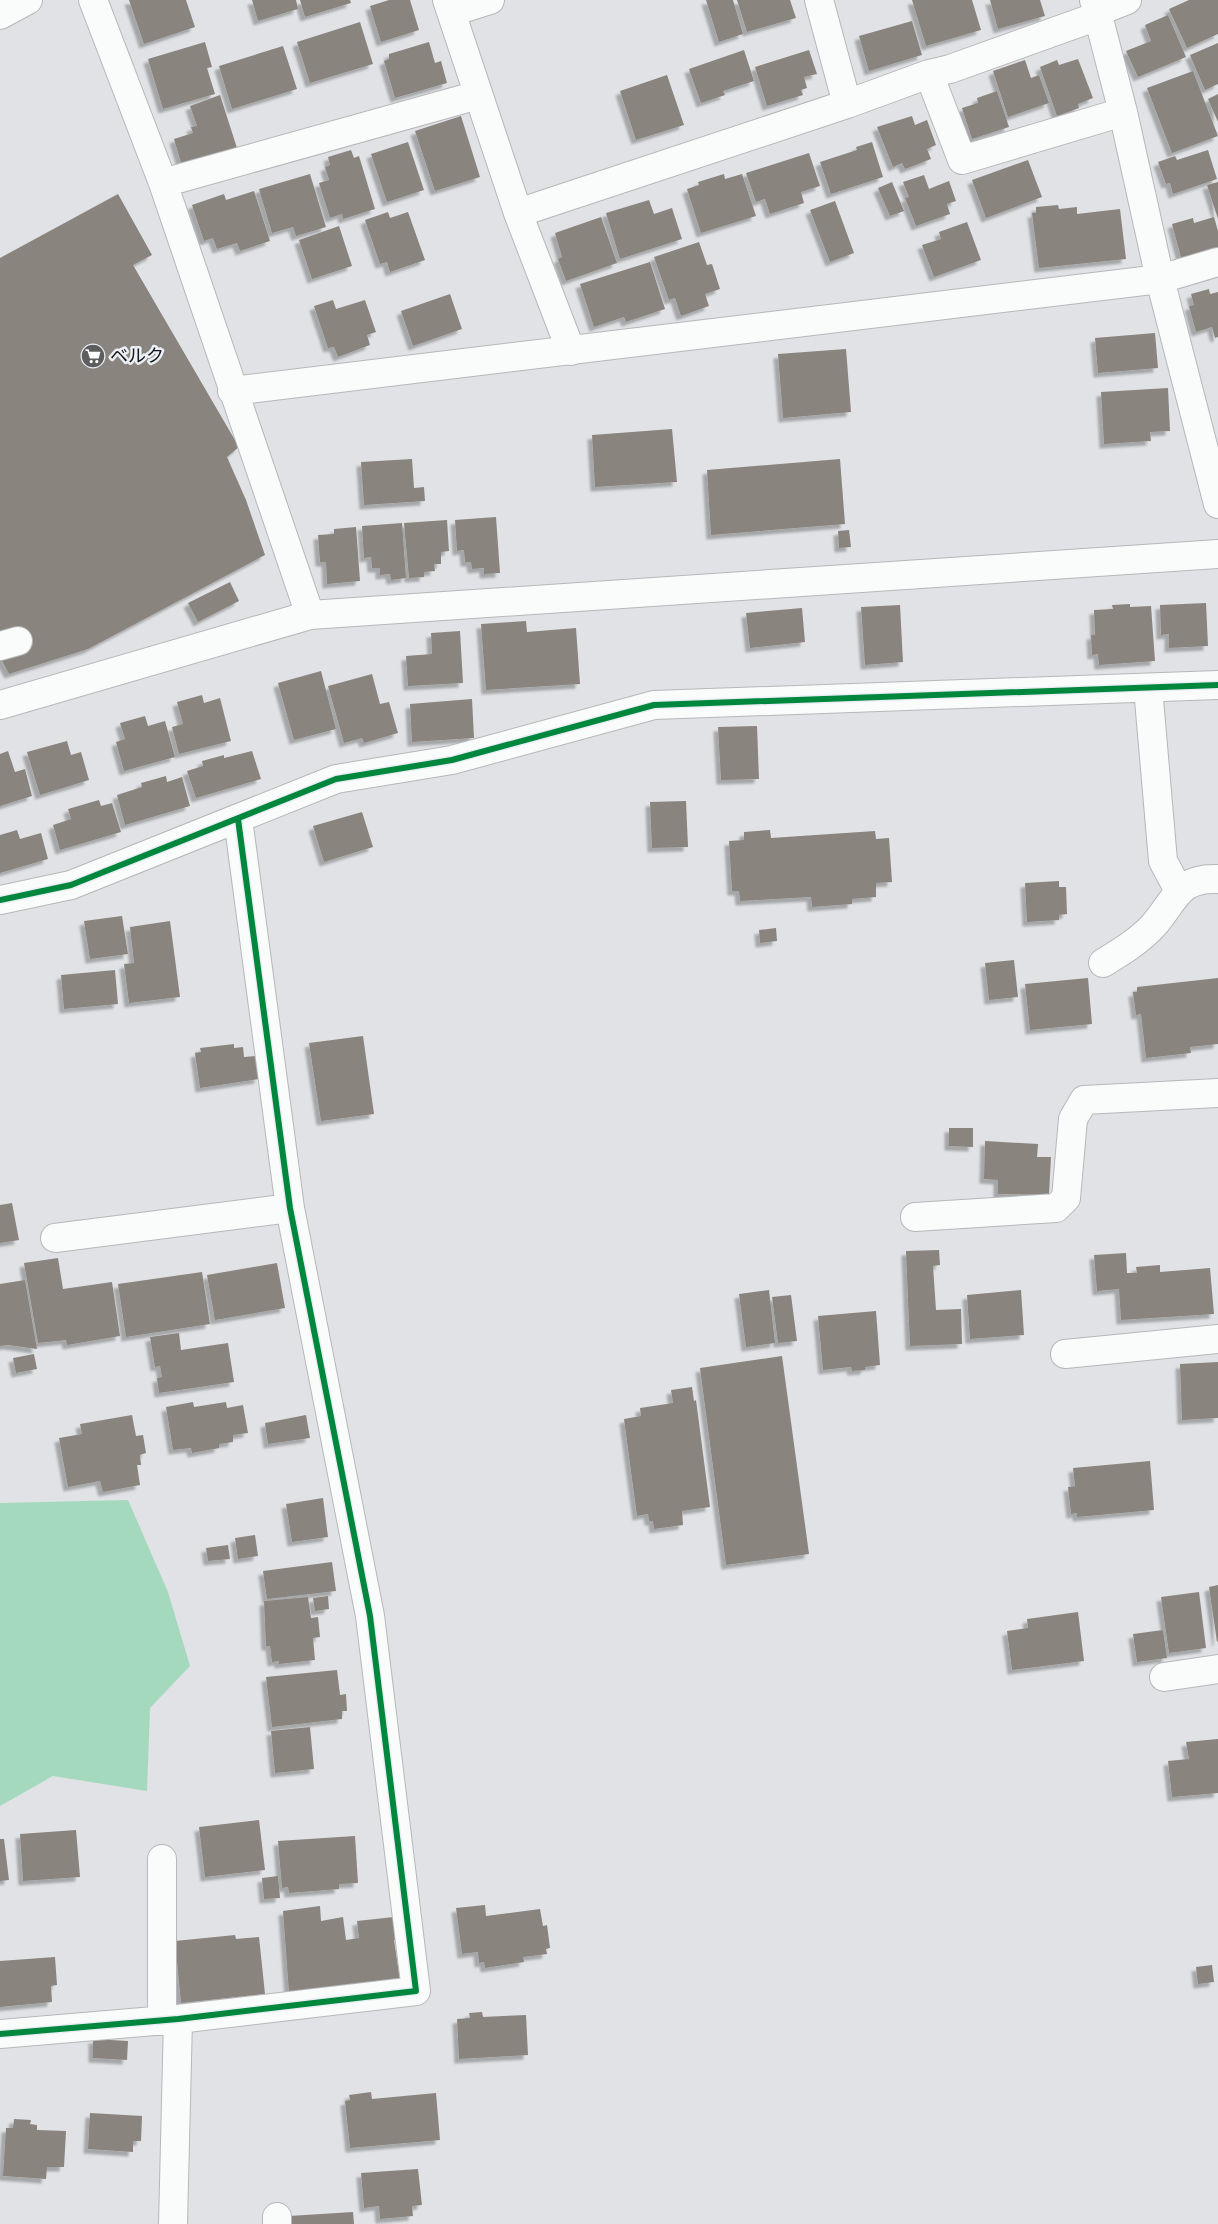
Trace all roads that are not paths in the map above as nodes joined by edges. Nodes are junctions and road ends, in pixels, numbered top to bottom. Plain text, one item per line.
1 (28, 0) edge
2 (93, 0) edge
3 (490, 0) edge
4 (819, 0) edge
5 (1127, 0) edge
6 (449, 6) edge
7 (1096, 10) edge
8 (0, 15) edge
9 (929, 74) junction
10 (478, 95) junction
11 (847, 104) junction
12 (1123, 112) junction
13 (163, 183) junction
14 (518, 213) junction
15 (1218, 262) edge
16 (1160, 279) junction
17 (571, 352) junction
18 (232, 391) junction
19 (1218, 504) edge
20 (1218, 554) edge
21 (310, 615) junction
22 (1218, 685) edge
23 (1148, 688) junction
24 (0, 705) edge
25 (238, 819) junction
26 (1218, 879) edge
27 (1179, 891) junction
28 (0, 900) edge
29 (1103, 963) dead end
30 (1218, 1093) edge
31 (290, 1208) junction
32 (915, 1217) dead end
33 (55, 1238) dead end
34 (1218, 1339) edge
35 (1065, 1354) dead end
36 (1218, 1669) edge
37 (1164, 1677) dead end
38 (162, 1858) dead end
39 (170, 2019) junction
40 (0, 2034) edge
41 (174, 2224) edge

1 - 8 street
2 - 13 street
3 - 6 street
4 - 11 street
5 - 7 street
6 - 10 street
7 - 9 street
7 - 12 street
9 - 11 street
9 - 12 street
10 - 13 street
10 - 14 street
11 - 14 street
12 - 16 street
13 - 18 street
14 - 17 street
15 - 16 street
16 - 17 street
16 - 19 street
17 - 18 street
18 - 21 street
20 - 21 street
21 - 24 street
22 - 23 street
23 - 25 street
23 - 27 street
25 - 28 street
25 - 31 street
26 - 27 street
27 - 29 street
30 - 32 street
31 - 33 street
31 - 39 street
34 - 35 street
36 - 37 street
38 - 39 street
39 - 40 street
39 - 41 street

